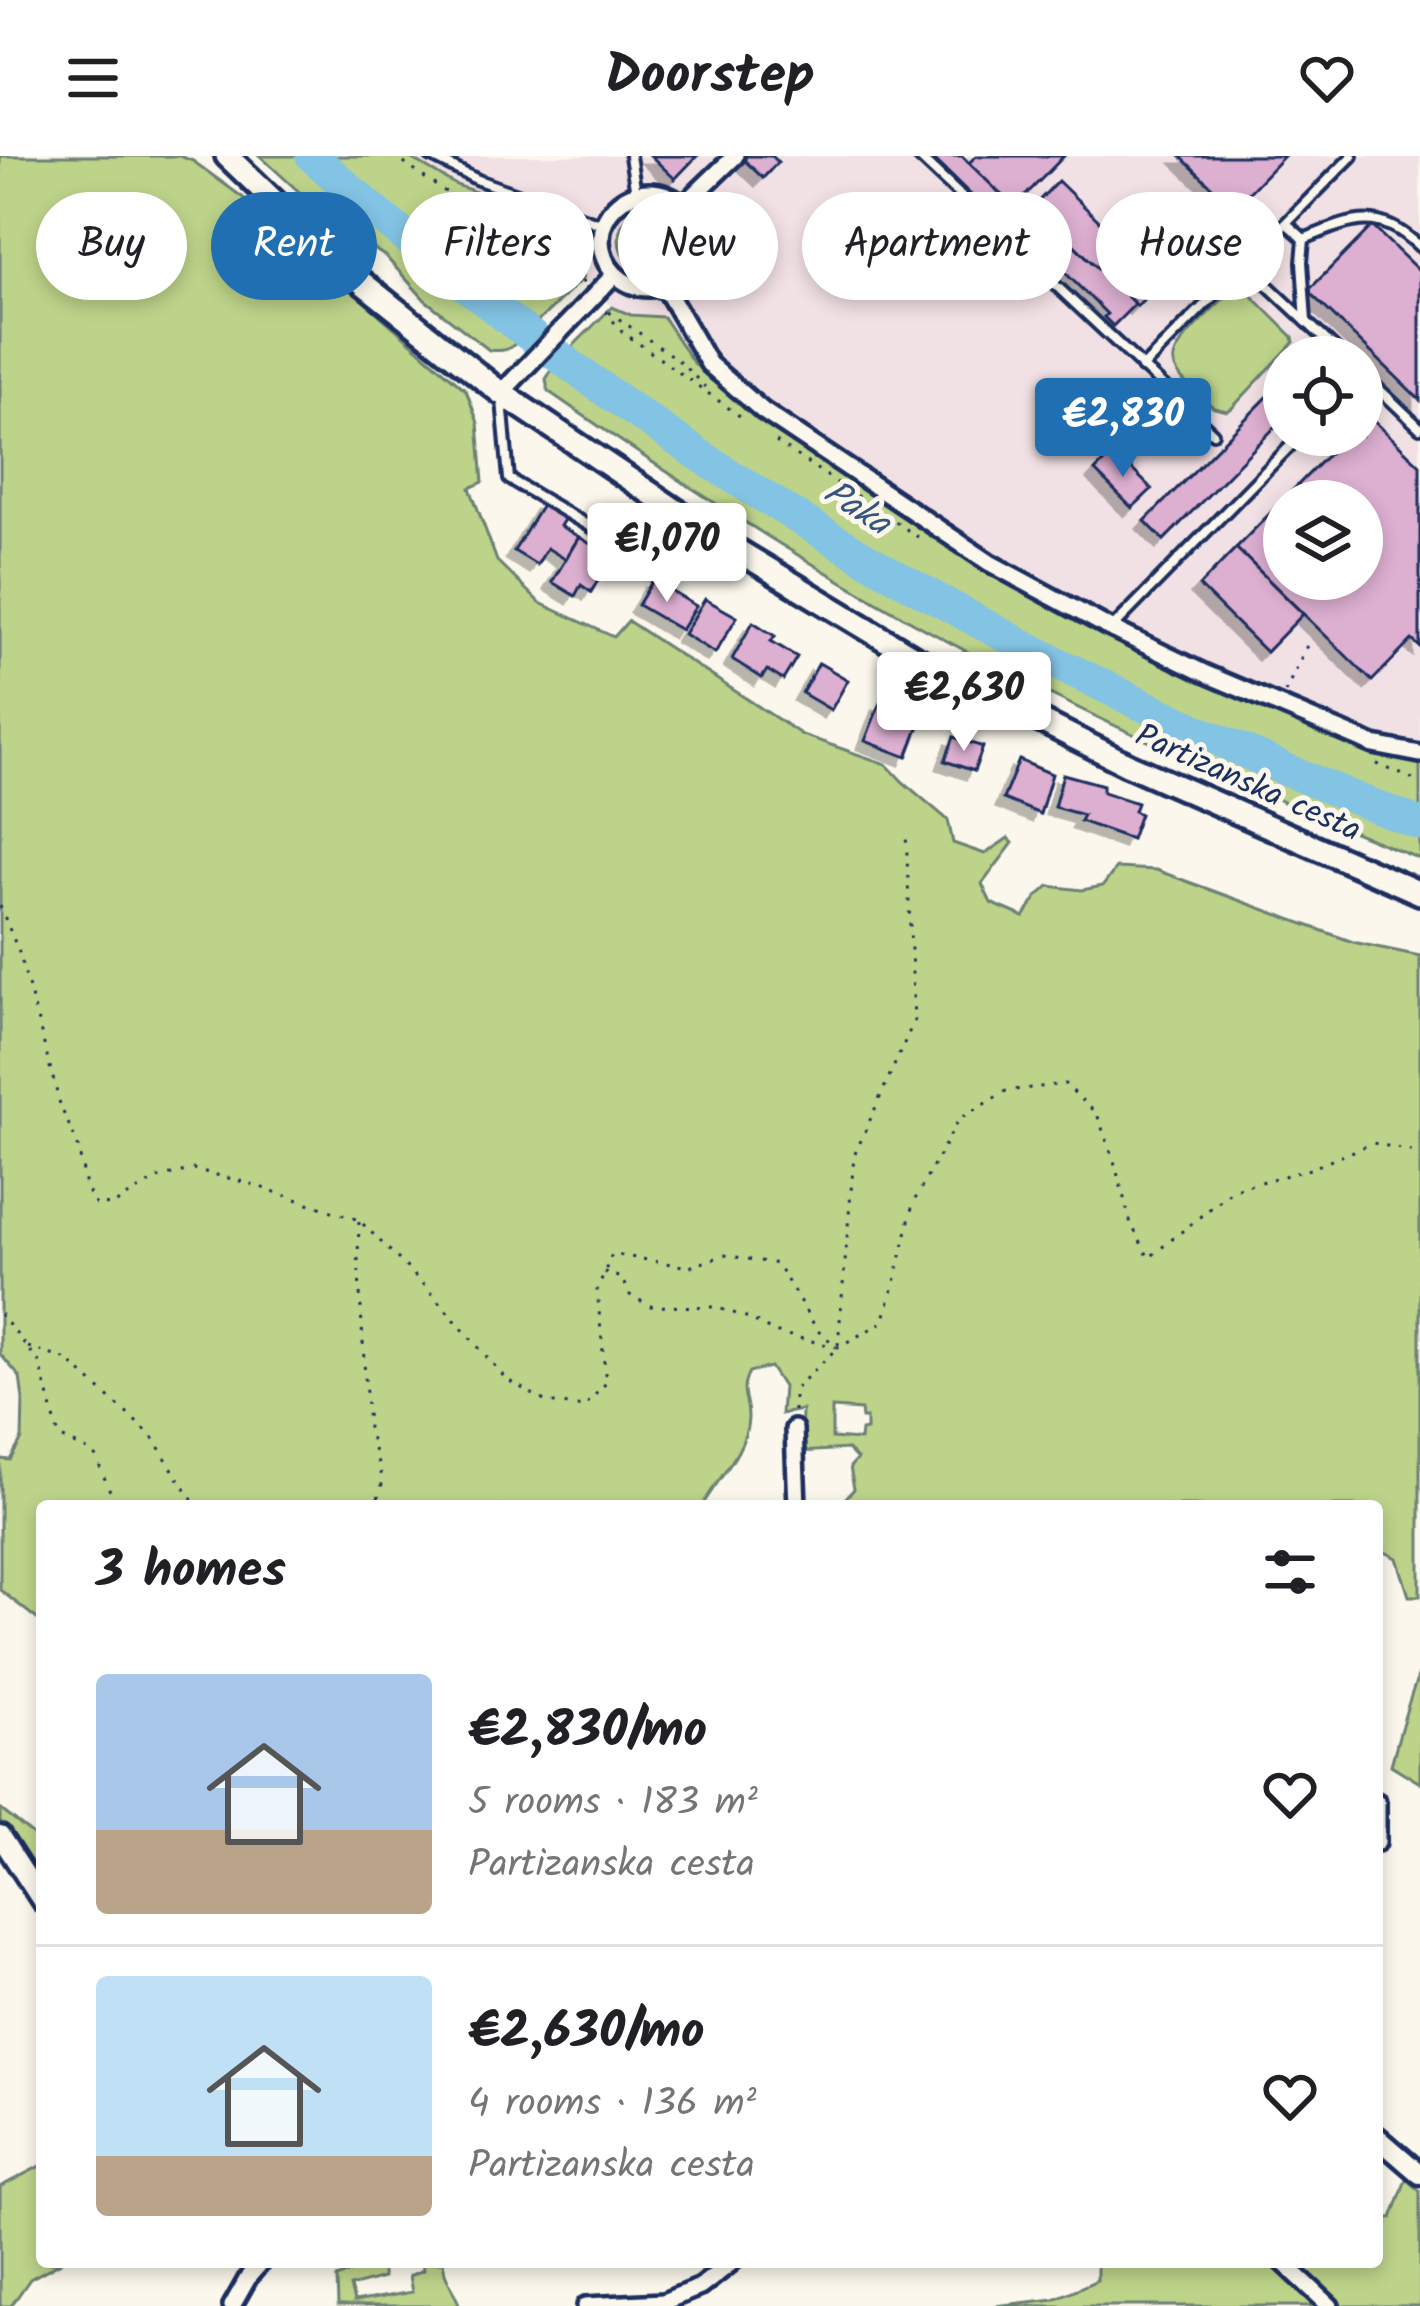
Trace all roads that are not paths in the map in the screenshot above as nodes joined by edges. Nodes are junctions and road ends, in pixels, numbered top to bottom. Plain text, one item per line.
1 (227, 156) edge
2 (430, 156) edge
3 (630, 156) edge
4 (735, 156) edge
5 (918, 156) edge
6 (1352, 156) edge
7 (636, 192) edge
8 (698, 192) edge
9 (618, 203) edge
10 (1286, 223) joint
11 (602, 225) junction
12 (1304, 239) junction
13 (1420, 247) edge
14 (614, 274) junction
15 (618, 276) edge
16 (672, 300) edge
17 (1209, 300) edge
18 (1284, 300) edge
19 (1306, 321) junction
20 (1322, 336) edge
21 (1142, 368) junction
22 (501, 393) junction
23 (1383, 394) edge
24 (1420, 428) edge
25 (1214, 433) dead end
26 (1280, 456) edge
27 (716, 538) junction
28 (1112, 628) junction
29 (1420, 754) edge
30 (1420, 893) edge
31 (794, 1429) road end
32 (797, 1500) edge
33 (0, 1836) edge
34 (36, 1891) edge
35 (1383, 2142) edge
36 (1420, 2174) edge
37 (255, 2268) edge
38 (724, 2268) edge
39 (1289, 2268) edge
40 (232, 2306) edge
41 (586, 2306) edge
42 (1330, 2306) edge

1 - 22 main road, Partizanska cesta
2 - 11 lane
3 - 7 lane
4 - 8 street
5 - 21 lane
6 - 10 lane
9 - 11 street
10 - 12 lane
11 - 14 street
12 - 13 lane
12 - 19 lane
14 - 15 street
14 - 22 street
16 - 28 street
17 - 21 lane
18 - 19 lane
19 - 20 lane
21 - 25 lane
22 - 27 main road, Partizanska cesta
22 - 27 lane
23 - 24 lane
26 - 28 lane
27 - 30 main road, Partizanska cesta
28 - 29 street
31 - 32 street
33 - 34 street
35 - 36 street
37 - 40 street
38 - 41 street
39 - 42 street

